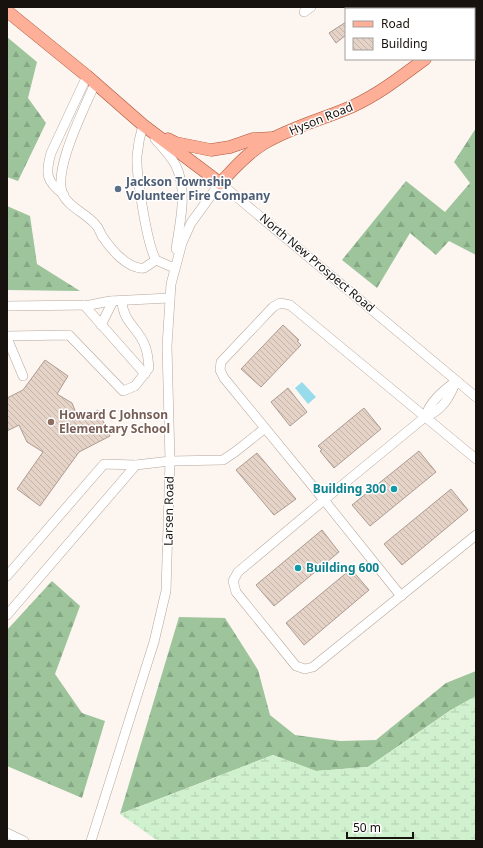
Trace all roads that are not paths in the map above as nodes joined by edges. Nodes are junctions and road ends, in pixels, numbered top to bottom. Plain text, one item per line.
1 (7, 11) edge
2 (425, 60) edge
3 (91, 79) junction
4 (144, 126) junction
5 (275, 138) junction
6 (220, 183) junction
7 (64, 196) junction
8 (156, 260) junction
9 (174, 268) junction
10 (169, 298) junction
11 (117, 301) junction
12 (84, 305) junction
13 (7, 306) edge
14 (102, 325) junction
15 (7, 337) edge
16 (146, 374) junction
17 (23, 376) dead end
18 (456, 381) junction
19 (476, 397) edge
20 (425, 417) junction
21 (264, 429) junction
22 (476, 459) edge
23 (170, 461) junction
24 (136, 465) junction
25 (324, 500) junction
26 (476, 535) edge
27 (7, 576) edge
28 (402, 596) junction
29 (7, 614) edge
30 (7, 833) edge
31 (24, 841) edge
32 (91, 841) edge

1 - 3 main road, North New Prospect Road
2 - 5 main road, Hyson Road
3 - 4 main road, North New Prospect Road
3 - 7 street
3 - 7 street
4 - 5 main road
4 - 6 main road, North New Prospect Road
4 - 8 street
4 - 9 street
5 - 6 main road, Hyson Road
6 - 9 street, Larsen Road
6 - 18 street, North New Prospect Road
7 - 8 street
8 - 9 street
9 - 10 street, Larsen Road
10 - 11 street
10 - 23 street, Larsen Road
11 - 12 street
11 - 14 street
11 - 16 street
12 - 13 street
12 - 14 street
14 - 16 street
15 - 16 street
15 - 17 street
18 - 19 street, North New Prospect Road
18 - 20 street
20 - 21 street
20 - 22 street
20 - 25 street
21 - 23 street
21 - 25 street
23 - 24 street
23 - 32 street, Larsen Road
24 - 27 street
24 - 29 street
25 - 28 street
25 - 28 street
26 - 28 street
30 - 31 street

